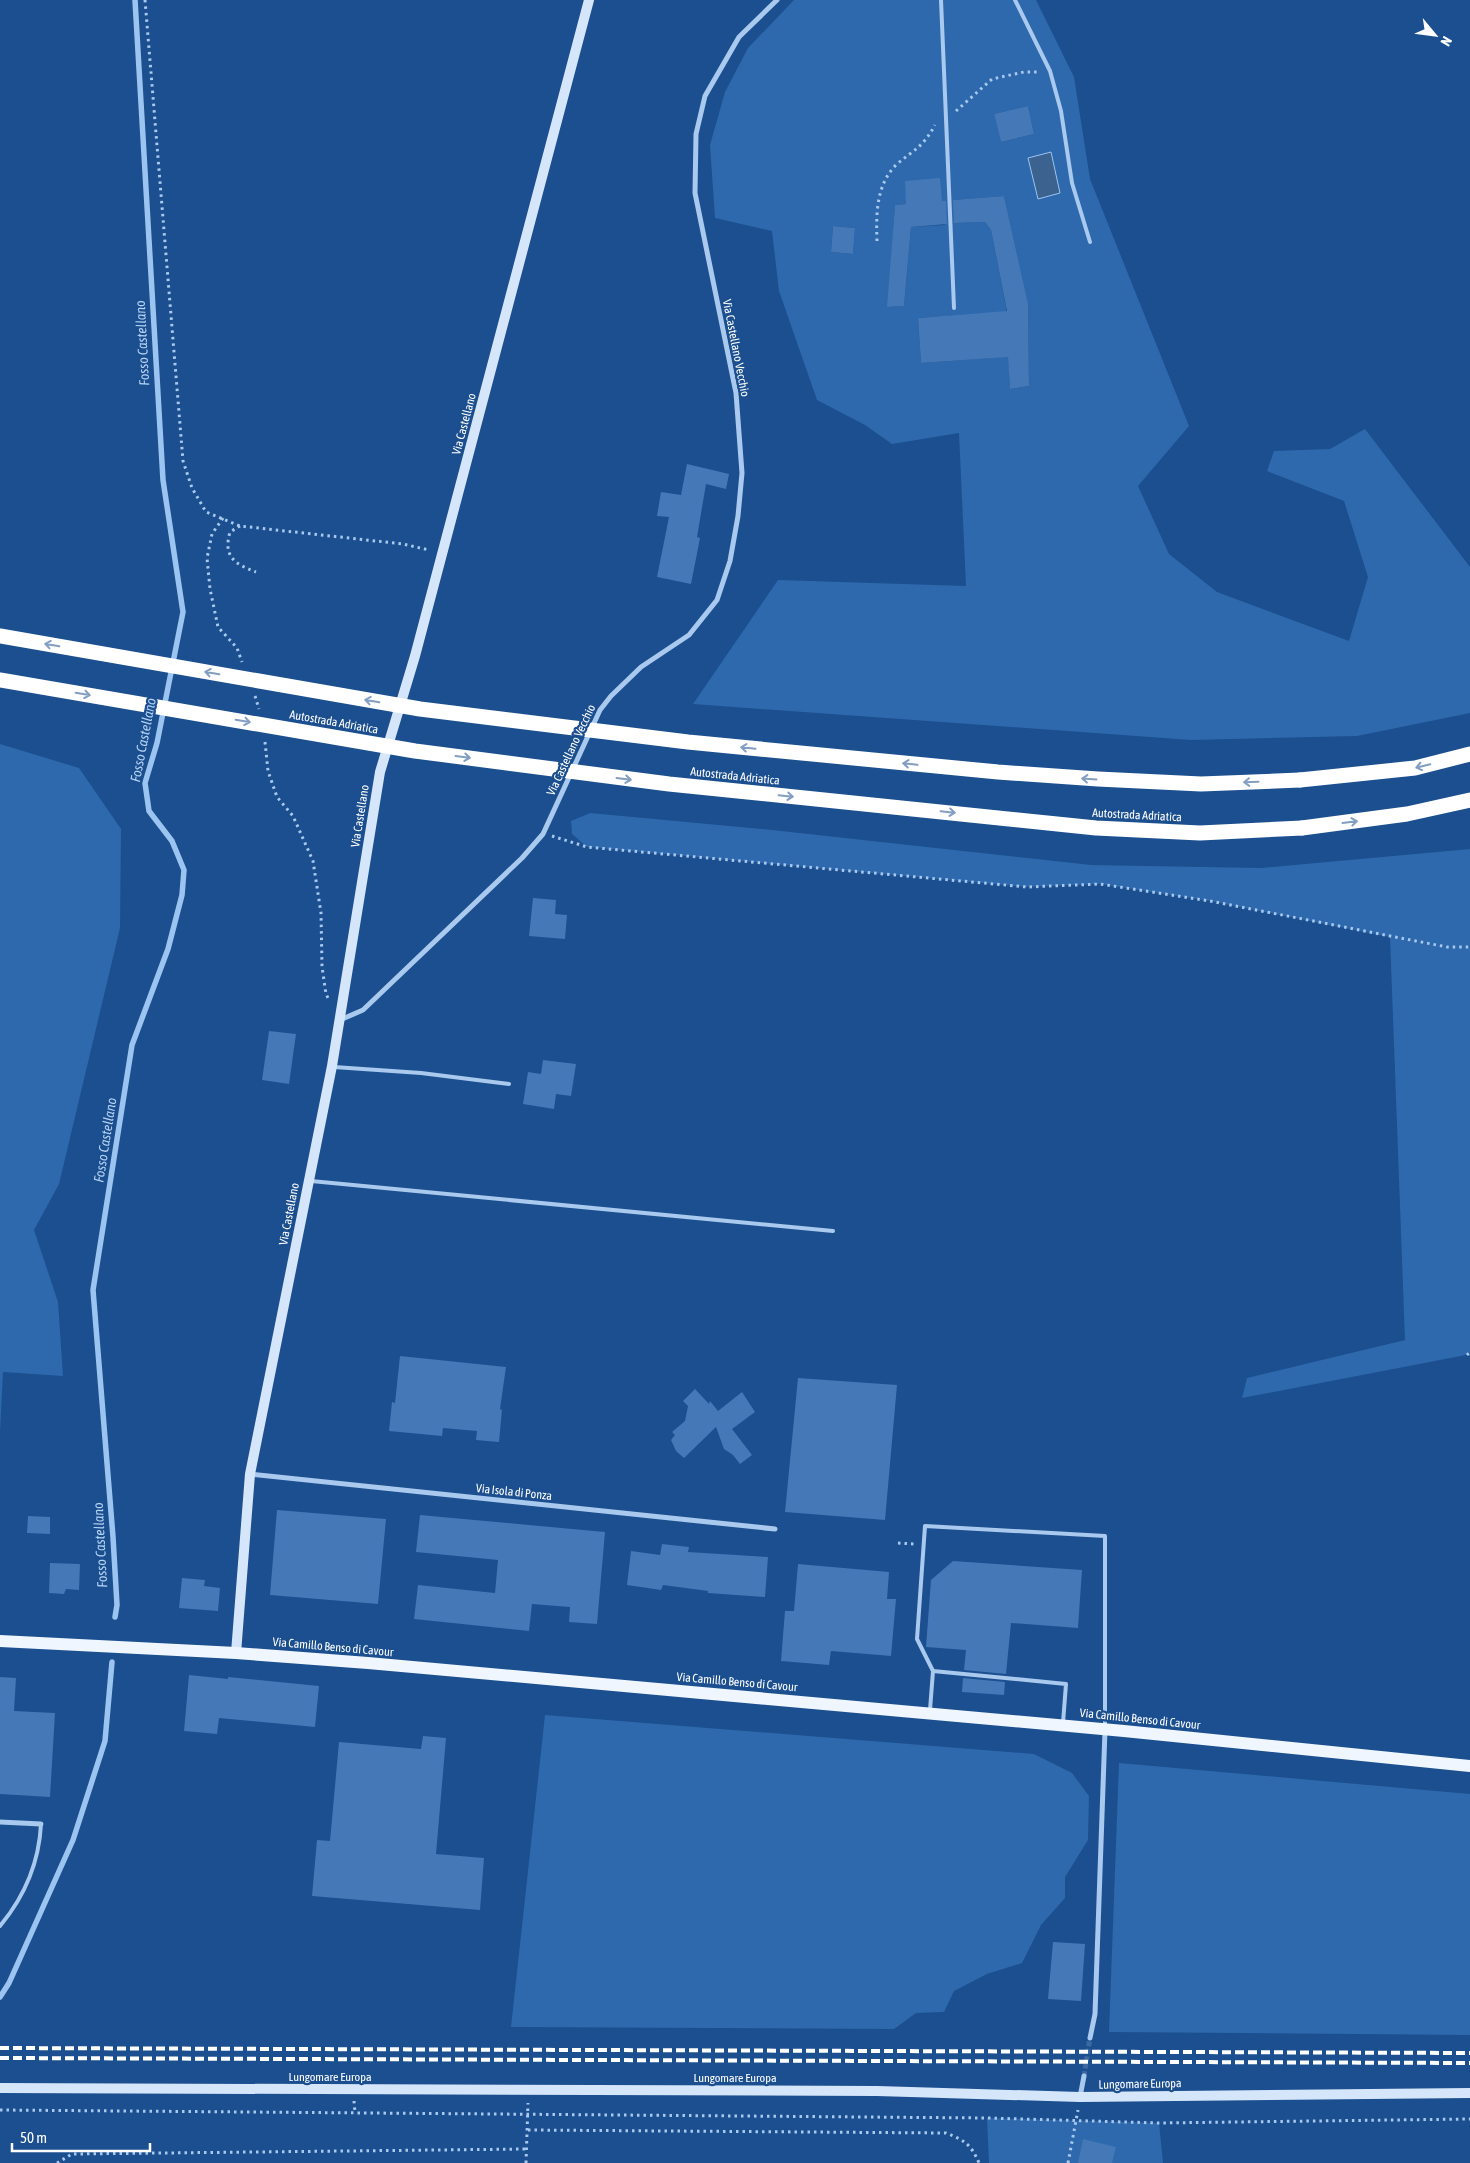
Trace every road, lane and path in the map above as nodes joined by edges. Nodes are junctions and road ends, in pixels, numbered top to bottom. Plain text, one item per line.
1 (146, 0) edge
2 (589, 0) edge
3 (777, 0) edge
4 (941, 0) edge
5 (1014, 0) edge
6 (1090, 242) dead end
7 (954, 308) dead end
8 (223, 518) junction
9 (240, 526) junction
10 (415, 547) dead end
11 (256, 572) dead end
12 (0, 636) edge
13 (243, 665) dead end
14 (0, 680) edge
15 (253, 691) dead end
16 (261, 718) dead end
17 (264, 737) dead end
18 (1470, 754) edge
19 (1470, 800) edge
20 (543, 834) junction
21 (1470, 947) edge
22 (340, 1020) junction
23 (332, 1066) junction
24 (509, 1084) dead end
25 (309, 1181) junction
26 (834, 1231) dead end
27 (250, 1474) junction
28 (775, 1529) dead end
29 (898, 1542) dead end
30 (923, 1545) junction
31 (0, 1641) edge
32 (236, 1653) junction
33 (933, 1671) junction
34 (929, 1713) junction
35 (1063, 1726) junction
36 (1105, 1729) junction
37 (1470, 1766) edge
38 (0, 1822) edge
39 (41, 1824) joint
40 (0, 1926) edge
41 (1090, 2038) tunnel mouth
42 (1084, 2076) tunnel mouth
43 (0, 2088) edge
44 (529, 2090) junction
45 (1470, 2093) edge
46 (1080, 2097) junction
47 (0, 2110) edge
48 (528, 2114) junction
49 (1470, 2119) edge
50 (1077, 2120) junction
51 (528, 2130) junction
52 (527, 2149) junction
53 (57, 2163) edge
54 (526, 2163) edge
55 (979, 2163) edge
56 (1068, 2163) edge

1 - 8 path
2 - 22 street, Via Castellano
3 - 20 street, Via Castellano Vecchio
4 - 7 lane
5 - 6 lane
8 - 9 path
8 - 13 path
9 - 10 path
9 - 11 path
18 -> 12 highway, bridge
14 -> 19 highway, Autostrada Adriatica, bridge
15 - 16 path
17 - 22 path
20 - 21 path
20 - 22 street, Via Castellano Vecchio
22 - 23 street, Via Castellano
23 - 24 lane
23 - 25 street, Via Castellano
25 - 26 lane
25 - 27 street, Via Castellano
27 - 28 street, Via Isola di Ponza
27 - 32 street, Via Castellano
29 - 30 path
30 - 33 lane
30 - 36 lane
31 - 32 main road, Via Camillo Benso di Cavour
32 - 34 main road, Via Camillo Benso di Cavour
33 - 34 lane
33 - 35 lane
34 - 35 main road, Via Camillo Benso di Cavour
35 - 36 main road, Via Camillo Benso di Cavour
36 - 37 main road, Via Camillo Benso di Cavour
36 - 41 street
38 - 39 street
39 - 40 lane
42 - 46 street
43 - 44 street, Lungomare Europa
44 - 46 street, Lungomare Europa
44 - 48 path
45 - 46 street, Lungomare Europa
46 - 50 path
47 - 48 path
48 - 50 path
48 - 51 path
49 - 50 path
50 - 56 path
51 - 52 path
51 - 55 path
52 - 53 path
52 - 54 path

